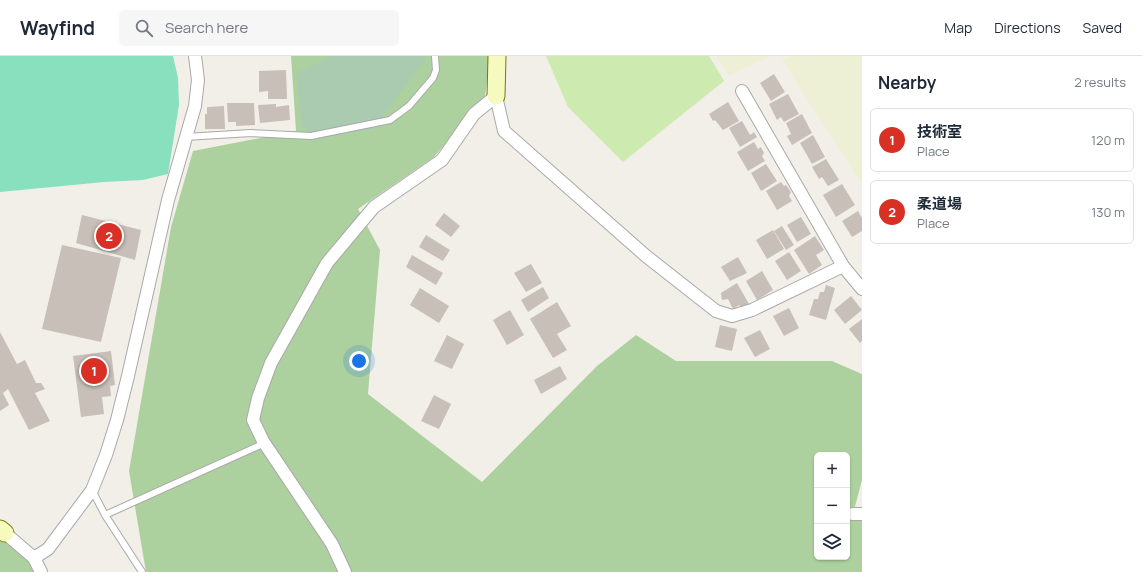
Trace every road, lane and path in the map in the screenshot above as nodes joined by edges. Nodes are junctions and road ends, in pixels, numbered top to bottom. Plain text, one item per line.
1 (195, 56) edge
2 (435, 56) edge
3 (497, 56) edge
4 (742, 91) dead end
5 (496, 96) junction
6 (185, 137) junction
7 (843, 266) junction
8 (862, 289) edge
9 (265, 443) junction
10 (92, 490) junction
11 (105, 515) junction
12 (2, 531) edge
13 (34, 558) junction
14 (41, 572) edge
15 (142, 572) edge
16 (345, 572) edge

1 - 6 street
2 - 6 lane
3 - 5 street
4 - 7 street
5 - 7 street
5 - 9 street
6 - 10 street
7 - 8 street
9 - 11 lane
9 - 16 street
10 - 11 lane
10 - 13 street
11 - 15 lane
12 - 13 street
13 - 14 street

